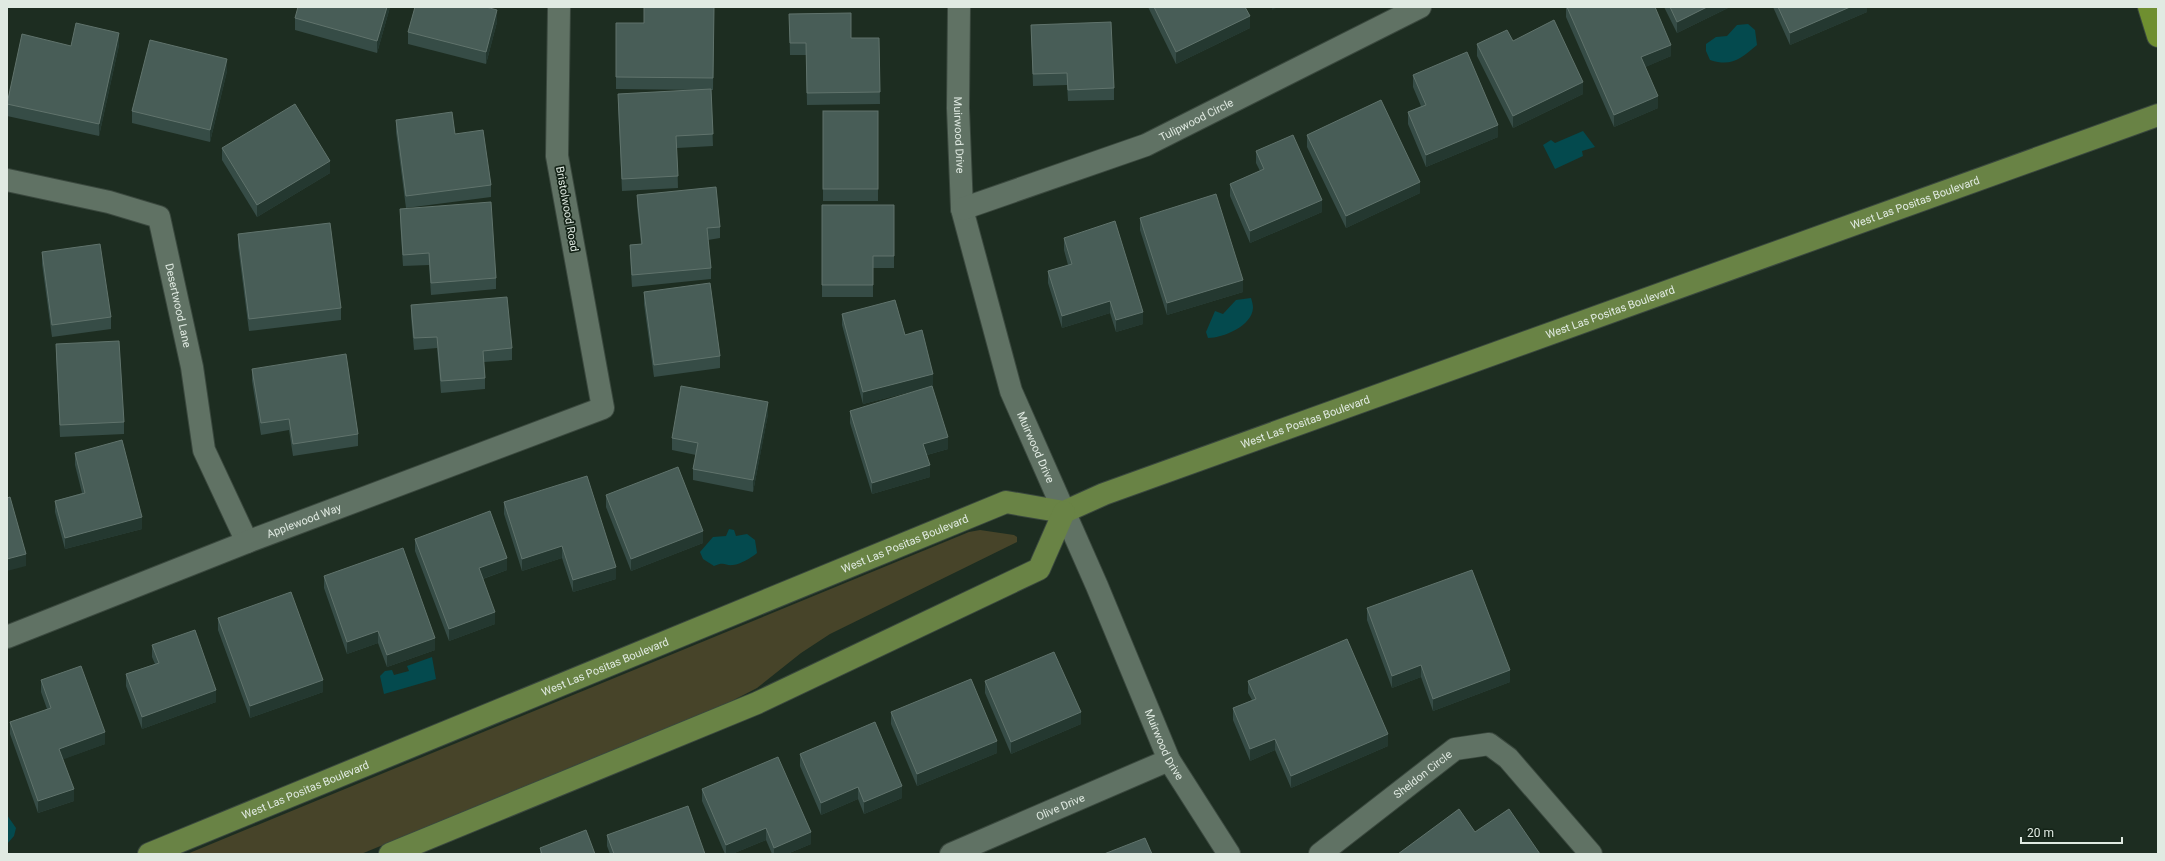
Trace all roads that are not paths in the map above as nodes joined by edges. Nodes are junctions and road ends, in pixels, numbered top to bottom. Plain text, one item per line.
1 (559, 7) edge
2 (959, 7) edge
3 (1420, 7) edge
4 (2149, 7) edge
5 (2158, 36) edge
6 (2158, 115) edge
7 (7, 180) edge
8 (962, 209) junction
9 (604, 408) joint
10 (1064, 512) junction
11 (247, 542) junction
12 (7, 637) edge
13 (1169, 760) junction
14 (149, 854) edge
15 (390, 854) edge
16 (951, 854) edge
17 (1229, 854) edge
18 (1320, 854) edge
19 (1591, 854) edge

1 - 9 street, Bristolwood Road
2 - 8 street, Muirwood Drive
3 - 8 street, Tulipwood Circle
4 - 5 highway
6 - 10 main road, West Las Positas Boulevard
7 - 11 street, Desertwood Lane
8 - 10 street, Muirwood Drive
9 - 11 street, Applewood Way
10 - 13 street, Muirwood Drive
10 - 14 main road, West Las Positas Boulevard
10 - 15 main road
11 - 12 street, Applewood Way
13 - 16 street, Olive Drive
13 - 17 street, Muirwood Drive
18 - 19 street, Sheldon Circle

